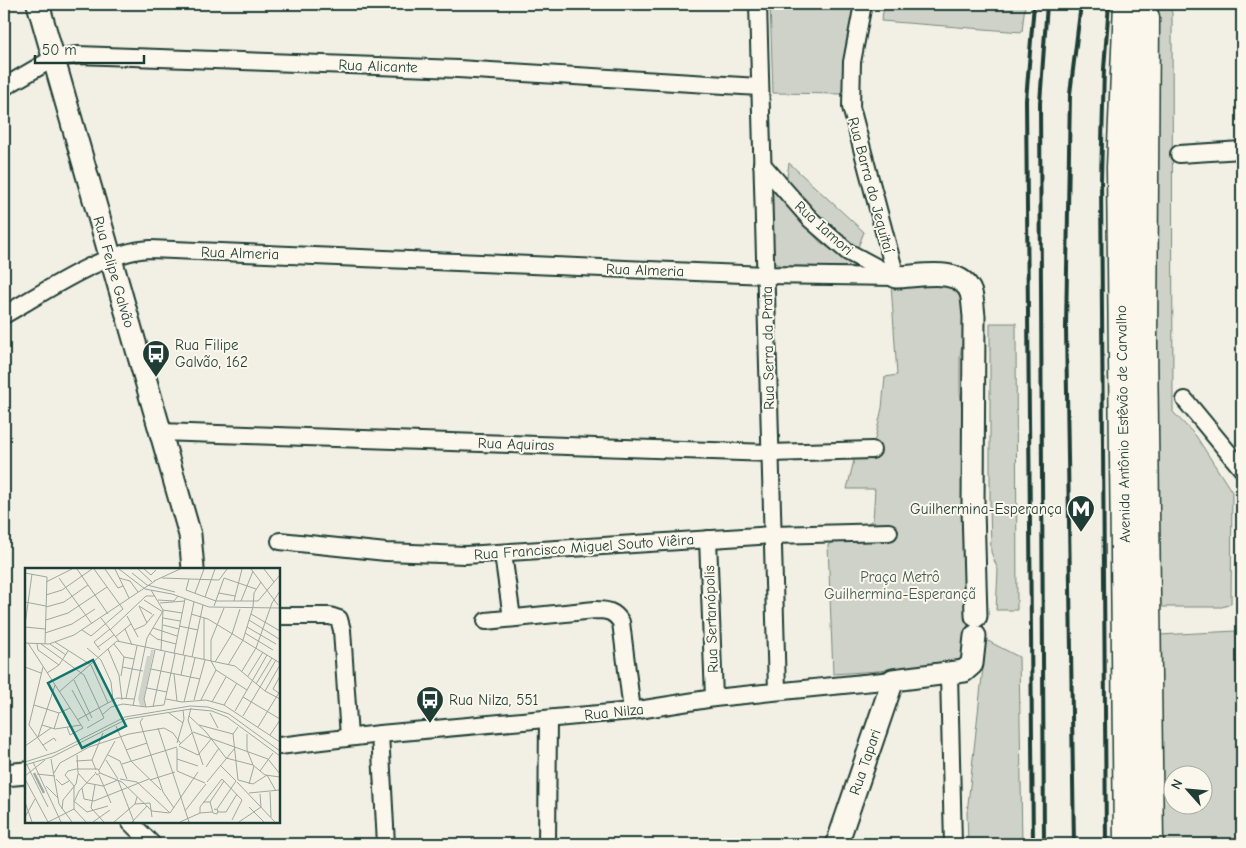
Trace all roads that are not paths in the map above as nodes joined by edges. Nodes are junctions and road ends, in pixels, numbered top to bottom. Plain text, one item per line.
1 (38, 4) edge
2 (758, 4) edge
3 (863, 4) edge
4 (1128, 4) edge
5 (1146, 4) edge
6 (54, 58) junction
7 (4, 87) edge
8 (759, 88) junction
9 (1242, 150) edge
10 (1179, 154) dead end
11 (762, 164) junction
12 (110, 257) junction
13 (766, 275) junction
14 (896, 277) junction
15 (4, 315) edge
16 (1185, 400) dead end
17 (160, 432) junction
18 (872, 450) dead end
19 (770, 453) junction
20 (1242, 469) edge
21 (889, 532) dead end
22 (773, 535) junction
23 (708, 539) junction
24 (280, 541) dead end
25 (503, 554) junction
26 (193, 568) edge
27 (280, 616) edge
28 (512, 618) junction
29 (486, 620) dead end
30 (949, 674) junction
31 (893, 680) junction
32 (778, 692) junction
33 (714, 698) junction
34 (632, 711) junction
35 (548, 719) junction
36 (380, 734) junction
37 (349, 737) junction
38 (280, 746) edge
39 (25, 773) edge
40 (4, 775) edge
41 (131, 823) edge
42 (152, 844) edge
43 (386, 844) edge
44 (548, 844) edge
45 (837, 844) edge
46 (954, 844) edge
47 (1128, 844) edge
48 (1149, 844) edge

1 - 6 street, Rua Felipe Galvão
2 - 8 street, Rua Serra da Prata
3 - 14 street, Rua Barra do Jequitaí
4 - 47 highway, Avenida Antônio Estêvão de Carvalho
5 - 48 highway, Avenida Antônio Estêvão de Carvalho
6 - 7 street, Rua Alicante
6 - 8 street, Rua Alicante
6 - 12 street, Rua Felipe Galvão
8 - 11 street, Rua Serra da Prata
9 - 10 street
11 - 13 street, Rua Serra da Prata
11 - 14 street, Rua Iamori
12 - 13 street, Rua Almeria
12 - 15 street, Rua Almeria
12 - 17 street, Rua Felipe Galvão
13 - 14 street, Rua Almeria
13 - 19 street, Rua Serra da Prata
14 - 30 street, Rua Almeria
16 - 20 street
17 - 19 street, Rua Aquiras
17 - 26 street, Rua Felipe Galvão
18 - 19 street, Rua Aquiras
19 - 22 street, Rua Serra da Prata
21 - 22 street, Rua Francisco Miguel Souto Viêira
22 - 23 street, Rua Francisco Miguel Souto Viêira
22 - 32 street, Rua Serra da Prata
23 - 25 street, Rua Francisco Miguel Souto Viêira
23 - 33 street, Rua Sertanópolis
24 - 25 street, Rua Francisco Miguel Souto Viêira
25 - 28 street
27 - 37 street
28 - 29 street
28 - 34 street
30 - 31 street, Rua Nilza
30 - 46 street
31 - 32 street, Rua Nilza
31 - 45 street, Rua Tapari
32 - 33 street, Rua Nilza
33 - 34 street, Rua Nilza
34 - 35 street, Rua Nilza
35 - 36 street, Rua Nilza
35 - 44 street
36 - 37 street, Rua Nilza
36 - 43 street
37 - 38 street, Rua Nilza
39 - 40 street
41 - 42 street

